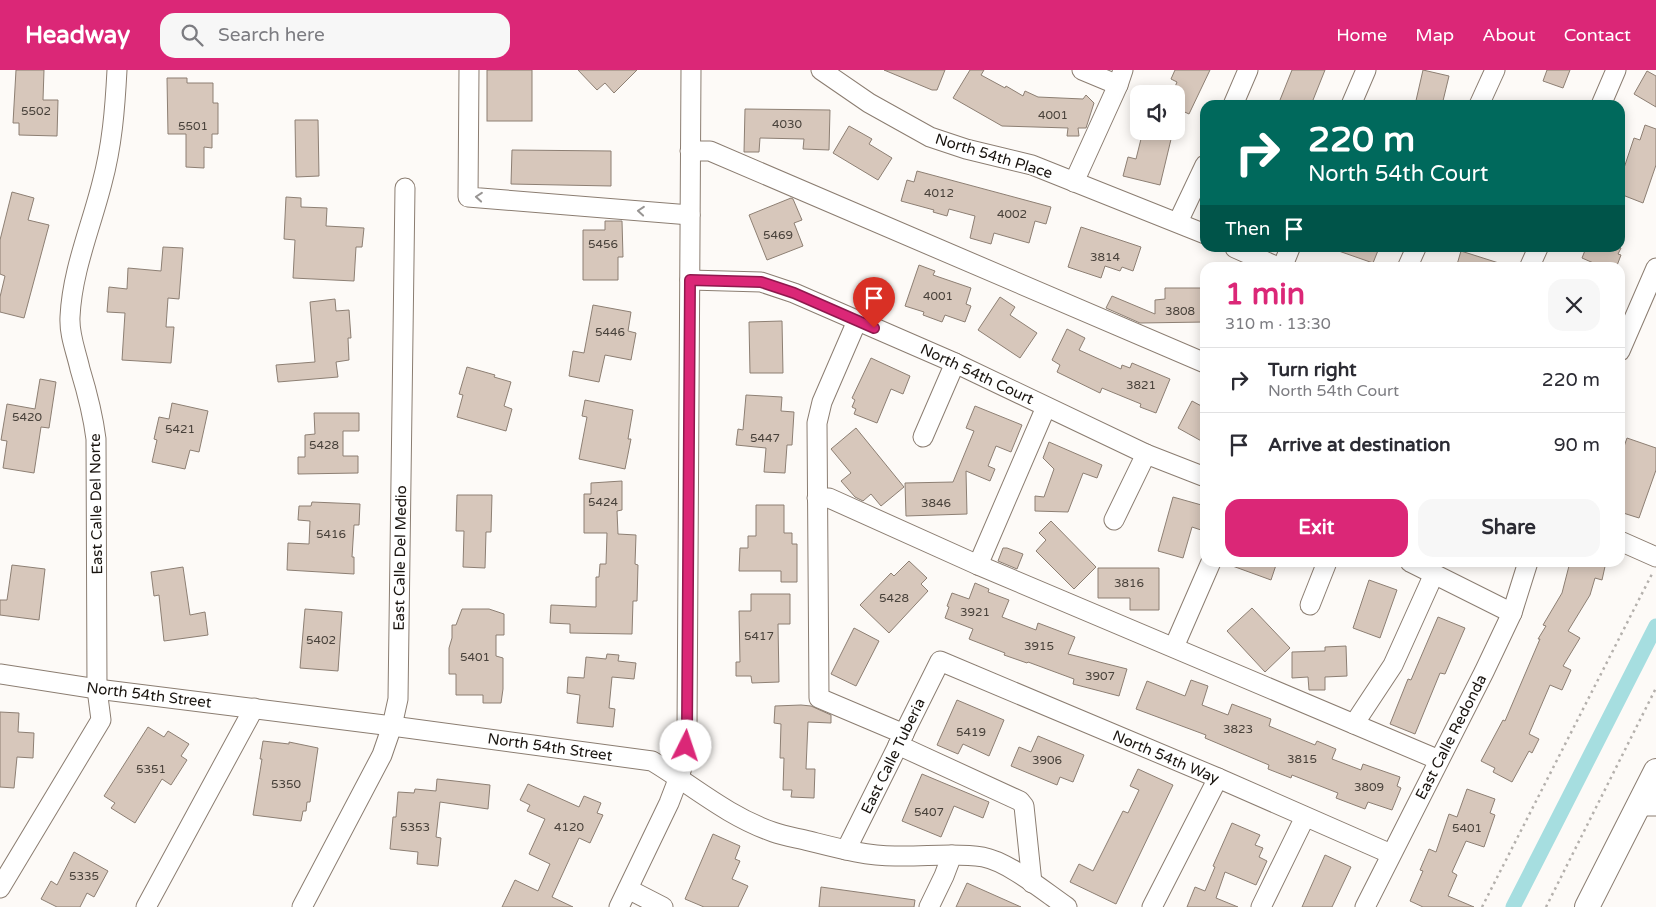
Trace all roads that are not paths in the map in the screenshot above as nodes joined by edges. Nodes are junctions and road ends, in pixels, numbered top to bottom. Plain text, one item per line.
1 (117, 70) edge
2 (469, 70) edge
3 (691, 70) edge
4 (821, 70) edge
5 (1082, 70) edge
6 (1248, 70) edge
7 (1366, 70) edge
8 (1494, 70) edge
9 (1616, 70) edge
10 (1121, 78) edge
11 (1235, 100) edge
12 (1353, 100) edge
13 (1481, 100) edge
14 (1603, 100) edge
15 (690, 151) junction
16 (1200, 176) edge
17 (1074, 182) junction
18 (405, 188) dead end
19 (690, 215) junction
20 (1178, 222) junction
21 (1200, 232) edge
22 (1244, 252) edge
23 (1267, 262) edge
24 (1656, 268) edge
25 (690, 280) junction
26 (857, 321) junction
27 (1625, 339) edge
28 (1200, 361) edge
29 (955, 363) junction
30 (1046, 407) junction
31 (922, 437) dead end
32 (1146, 454) junction
33 (1200, 475) edge
34 (817, 498) junction
35 (1114, 520) dead end
36 (1625, 543) edge
37 (1656, 557) edge
38 (978, 565) junction
39 (1209, 567) edge
40 (1325, 567) edge
41 (1420, 567) edge
42 (1526, 567) edge
43 (1434, 574) junction
44 (1310, 605) dead end
45 (1512, 613) junction
46 (1174, 648) junction
47 (940, 661) joint
48 (0, 674) edge
49 (97, 689) junction
50 (254, 708) junction
51 (1354, 724) junction
52 (392, 726) junction
53 (901, 739) junction
54 (1440, 760) junction
55 (1656, 771) edge
56 (679, 777) junction
57 (1218, 778) junction
58 (1648, 806) edge
59 (1305, 817) junction
60 (846, 850) junction
61 (1391, 854) junction
62 (952, 856) junction
63 (0, 888) edge
64 (628, 889) junction
65 (1040, 895) edge
66 (146, 907) edge
67 (302, 907) edge
68 (619, 907) edge
69 (663, 907) edge
70 (929, 907) edge
71 (1068, 907) edge
72 (1152, 907) edge
73 (1261, 907) edge
74 (1365, 907) edge
75 (1586, 907) edge

1 - 49 street, East Calle Del Norte
19 -> 2 street
3 - 15 street
4 - 17 street, North 54th Place
5 - 10 street
6 - 11 street
7 - 12 street
8 - 13 street
9 - 14 street
10 - 17 street
15 - 19 street
15 - 28 street
16 - 20 street
17 - 20 street, North 54th Place
18 - 52 street, East Calle Del Medio
19 - 25 street
20 - 21 street, North 54th Place
22 - 23 street
24 - 27 street
25 - 26 street, North 54th Court
25 - 56 street
26 - 29 street, North 54th Court
26 - 34 street
29 - 30 street, North 54th Court
29 - 31 street
30 - 32 street, North 54th Court
30 - 38 street
32 - 33 street, North 54th Court
32 - 35 street
34 - 38 street
34 - 53 street
36 - 37 street
38 - 46 street
39 - 46 street
40 - 44 street
41 - 43 street
42 - 45 street, East Calle Redonda
43 - 45 street
43 - 51 street
45 - 54 street, East Calle Redonda
46 - 51 street
47 - 53 street, East Calle Tuberia
47 - 57 street, North 54th Way
48 - 49 street, North 54th Street
49 - 50 street, North 54th Street
49 - 63 street, East Calle Del Norte
50 - 52 street, North 54th Street
50 - 66 street
51 - 54 street
52 - 56 street, North 54th Street
52 - 67 street, East Calle Del Medio
53 - 60 street, East Calle Tuberia
53 - 65 street
54 - 61 street, East Calle Redonda
55 - 58 main road
56 - 60 street, North 54th Street
56 - 64 street
57 - 59 street, North 54th Way
57 - 72 street
58 - 75 main road
59 - 61 street, North 54th Way
59 - 73 street
60 - 62 street, North 54th Street
61 - 74 street, East Calle Redonda
62 - 65 street, North 54th Street
62 - 70 street
64 - 68 street
64 - 69 street
65 - 71 street, North 54th Street

